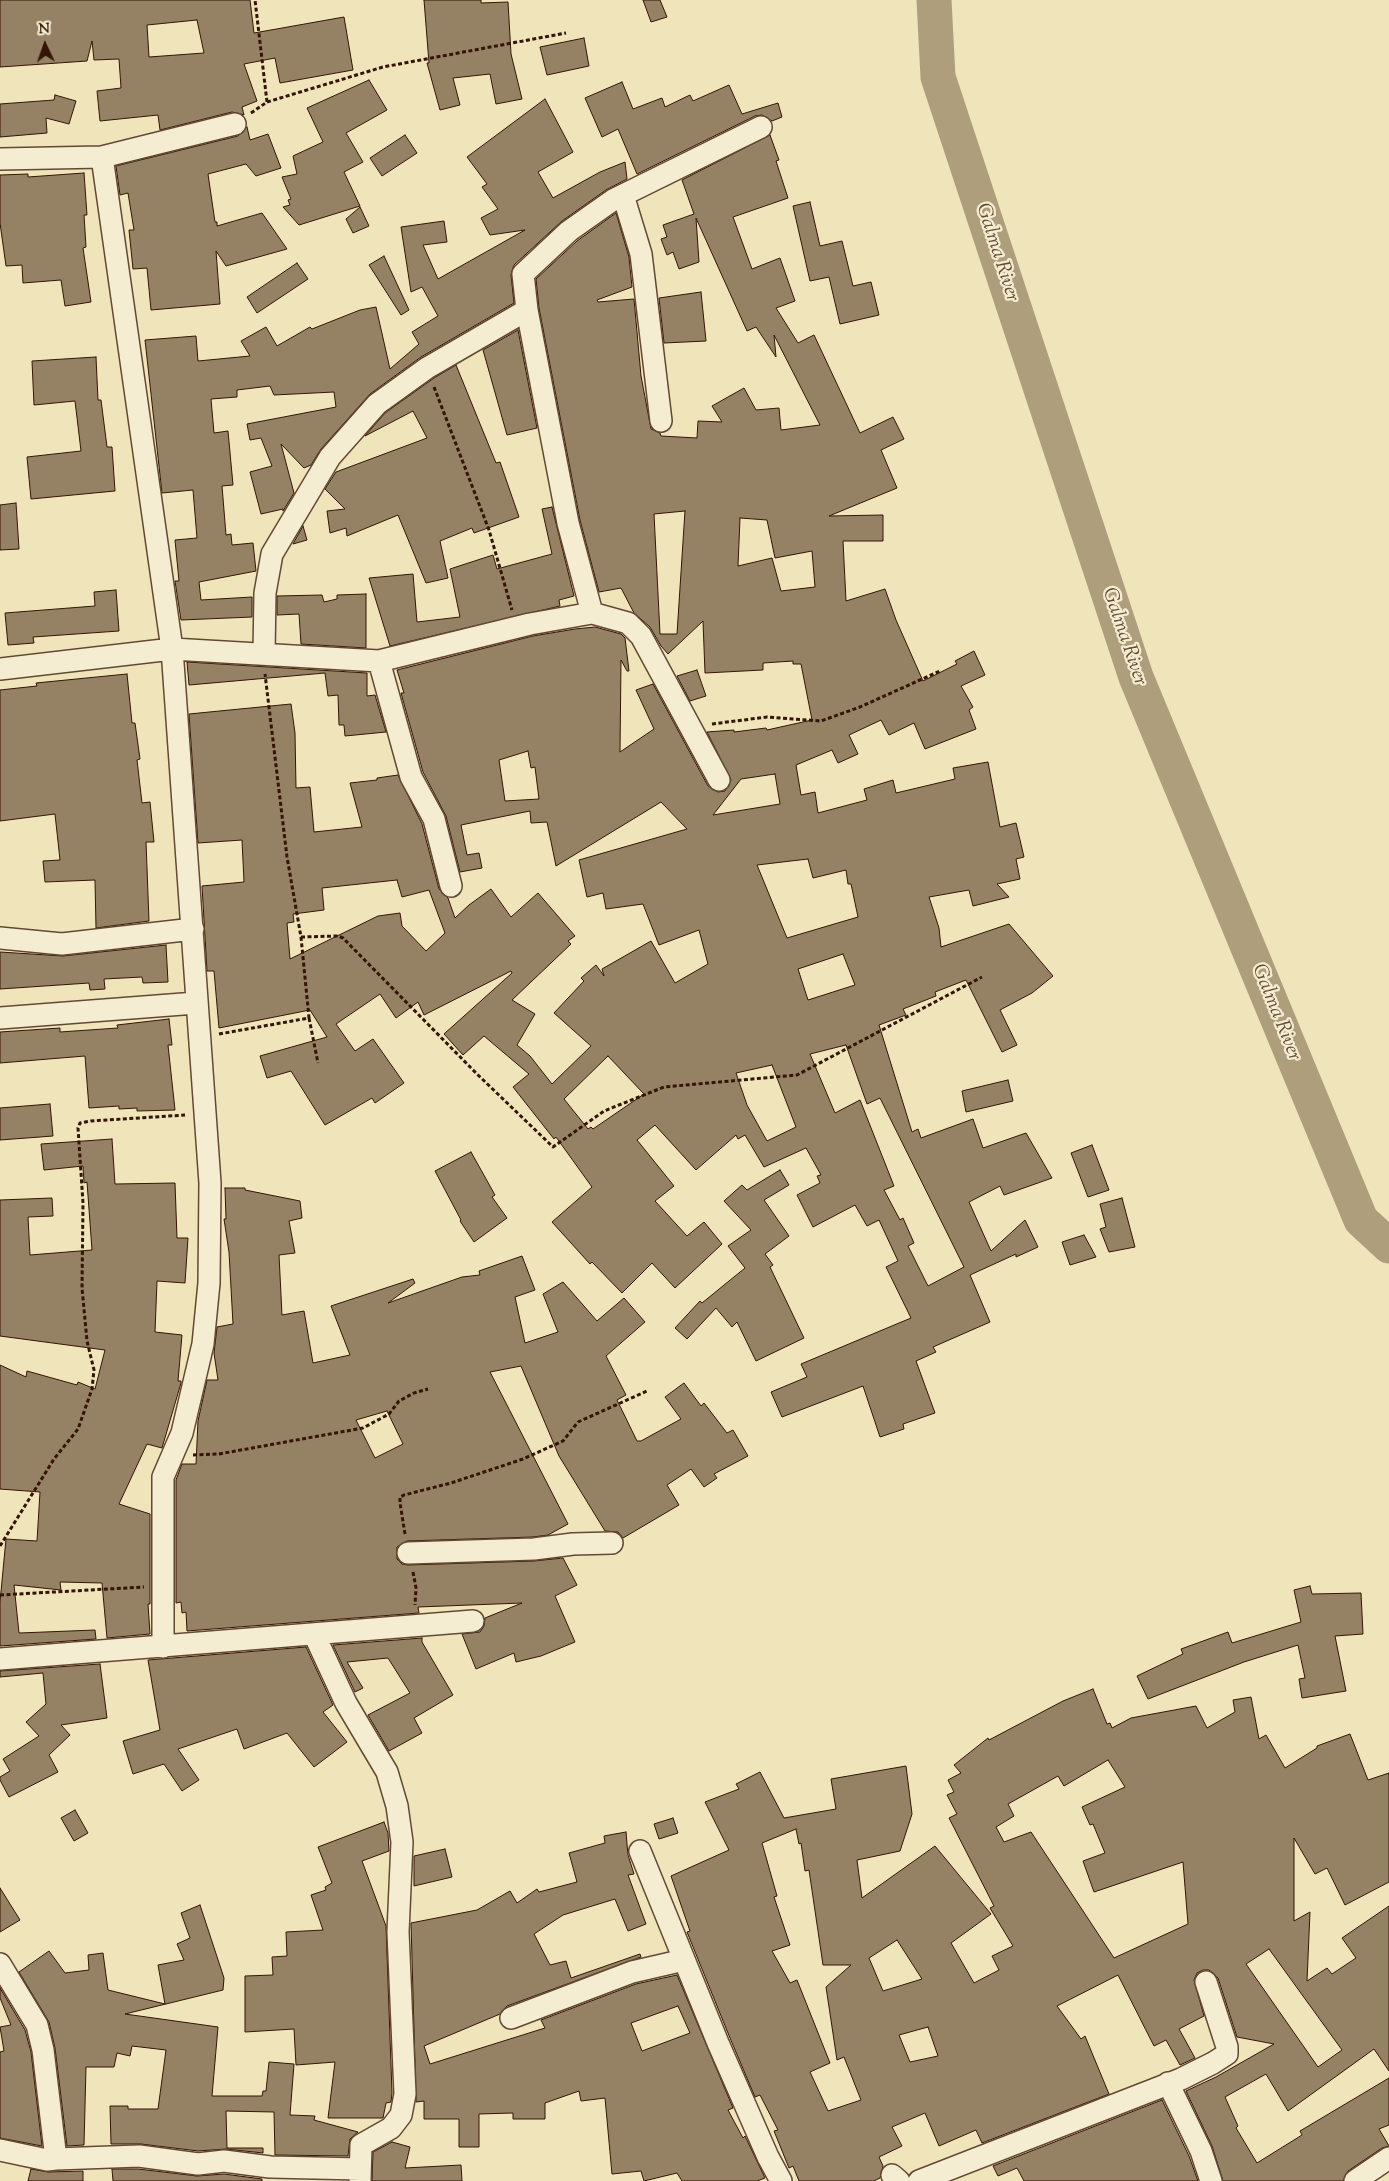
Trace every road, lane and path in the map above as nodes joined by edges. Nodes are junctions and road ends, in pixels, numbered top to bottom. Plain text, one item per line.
1 (255, 0) edge
2 (566, 33) dead end
3 (267, 102) junction
4 (235, 124) joint
5 (761, 128) dead end
6 (102, 157) junction
7 (0, 159) edge
8 (623, 194) junction
9 (527, 310) junction
10 (427, 368) junction
11 (662, 421) dead end
12 (592, 613) junction
13 (517, 627) junction
14 (172, 649) junction
15 (264, 653) junction
16 (379, 660) junction
17 (0, 669) edge
18 (940, 671) dead end
19 (689, 727) junction
20 (720, 780) dead end
21 (451, 886) dead end
22 (193, 929) junction
23 (301, 937) junction
24 (0, 938) edge
25 (982, 977) dead end
26 (196, 1003) junction
27 (0, 1018) edge
28 (309, 1018) junction
29 (198, 1038) junction
30 (318, 1063) dead end
31 (204, 1114) junction
32 (428, 1389) dead end
33 (647, 1391) dead end
34 (170, 1456) junction
35 (612, 1543) dead end
36 (0, 1546) edge
37 (408, 1553) junction
38 (164, 1586) junction
39 (0, 1595) edge
40 (473, 1621) dead end
41 (414, 1626) junction
42 (314, 1634) junction
43 (164, 1647) junction
44 (0, 1659) edge
45 (640, 1851) dead end
46 (684, 1960) junction
47 (0, 1964) edge
48 (1206, 1982) dead end
49 (511, 2018) dead end
50 (1168, 2083) junction
51 (0, 2150) edge
52 (1389, 2158) edge
53 (56, 2159) junction
54 (360, 2175) edge
55 (781, 2181) edge
56 (919, 2181) edge
57 (1210, 2181) edge
58 (1355, 2181) edge

1 - 3 path
2 - 3 path
3 - 4 path
4 - 6 street
5 - 8 street
6 - 7 street
6 - 14 street
8 - 9 street
8 - 11 street
9 - 10 street
9 - 12 street
10 - 13 path
10 - 15 street
12 - 13 street
12 - 19 street
13 - 16 street
14 - 15 street
14 - 17 street
14 - 22 street
15 - 16 street
15 - 23 path
16 - 21 street
18 - 19 path
19 - 20 street
22 - 24 street
22 - 26 street
23 - 25 path
23 - 28 path
26 - 27 street
26 - 29 street
28 - 29 path
28 - 30 path
29 - 31 street
31 - 34 street
31 - 36 path
32 - 34 path
33 - 37 path
34 - 38 street
35 - 37 street
37 - 41 path
38 - 39 path
38 - 43 street
40 - 41 street
41 - 42 street
42 - 43 street
42 - 54 street
43 - 44 street
45 - 46 street
46 - 49 street
46 - 55 street
47 - 53 street
48 - 50 street
50 - 56 street
50 - 57 street
51 - 53 street
52 - 58 street
53 - 54 street

